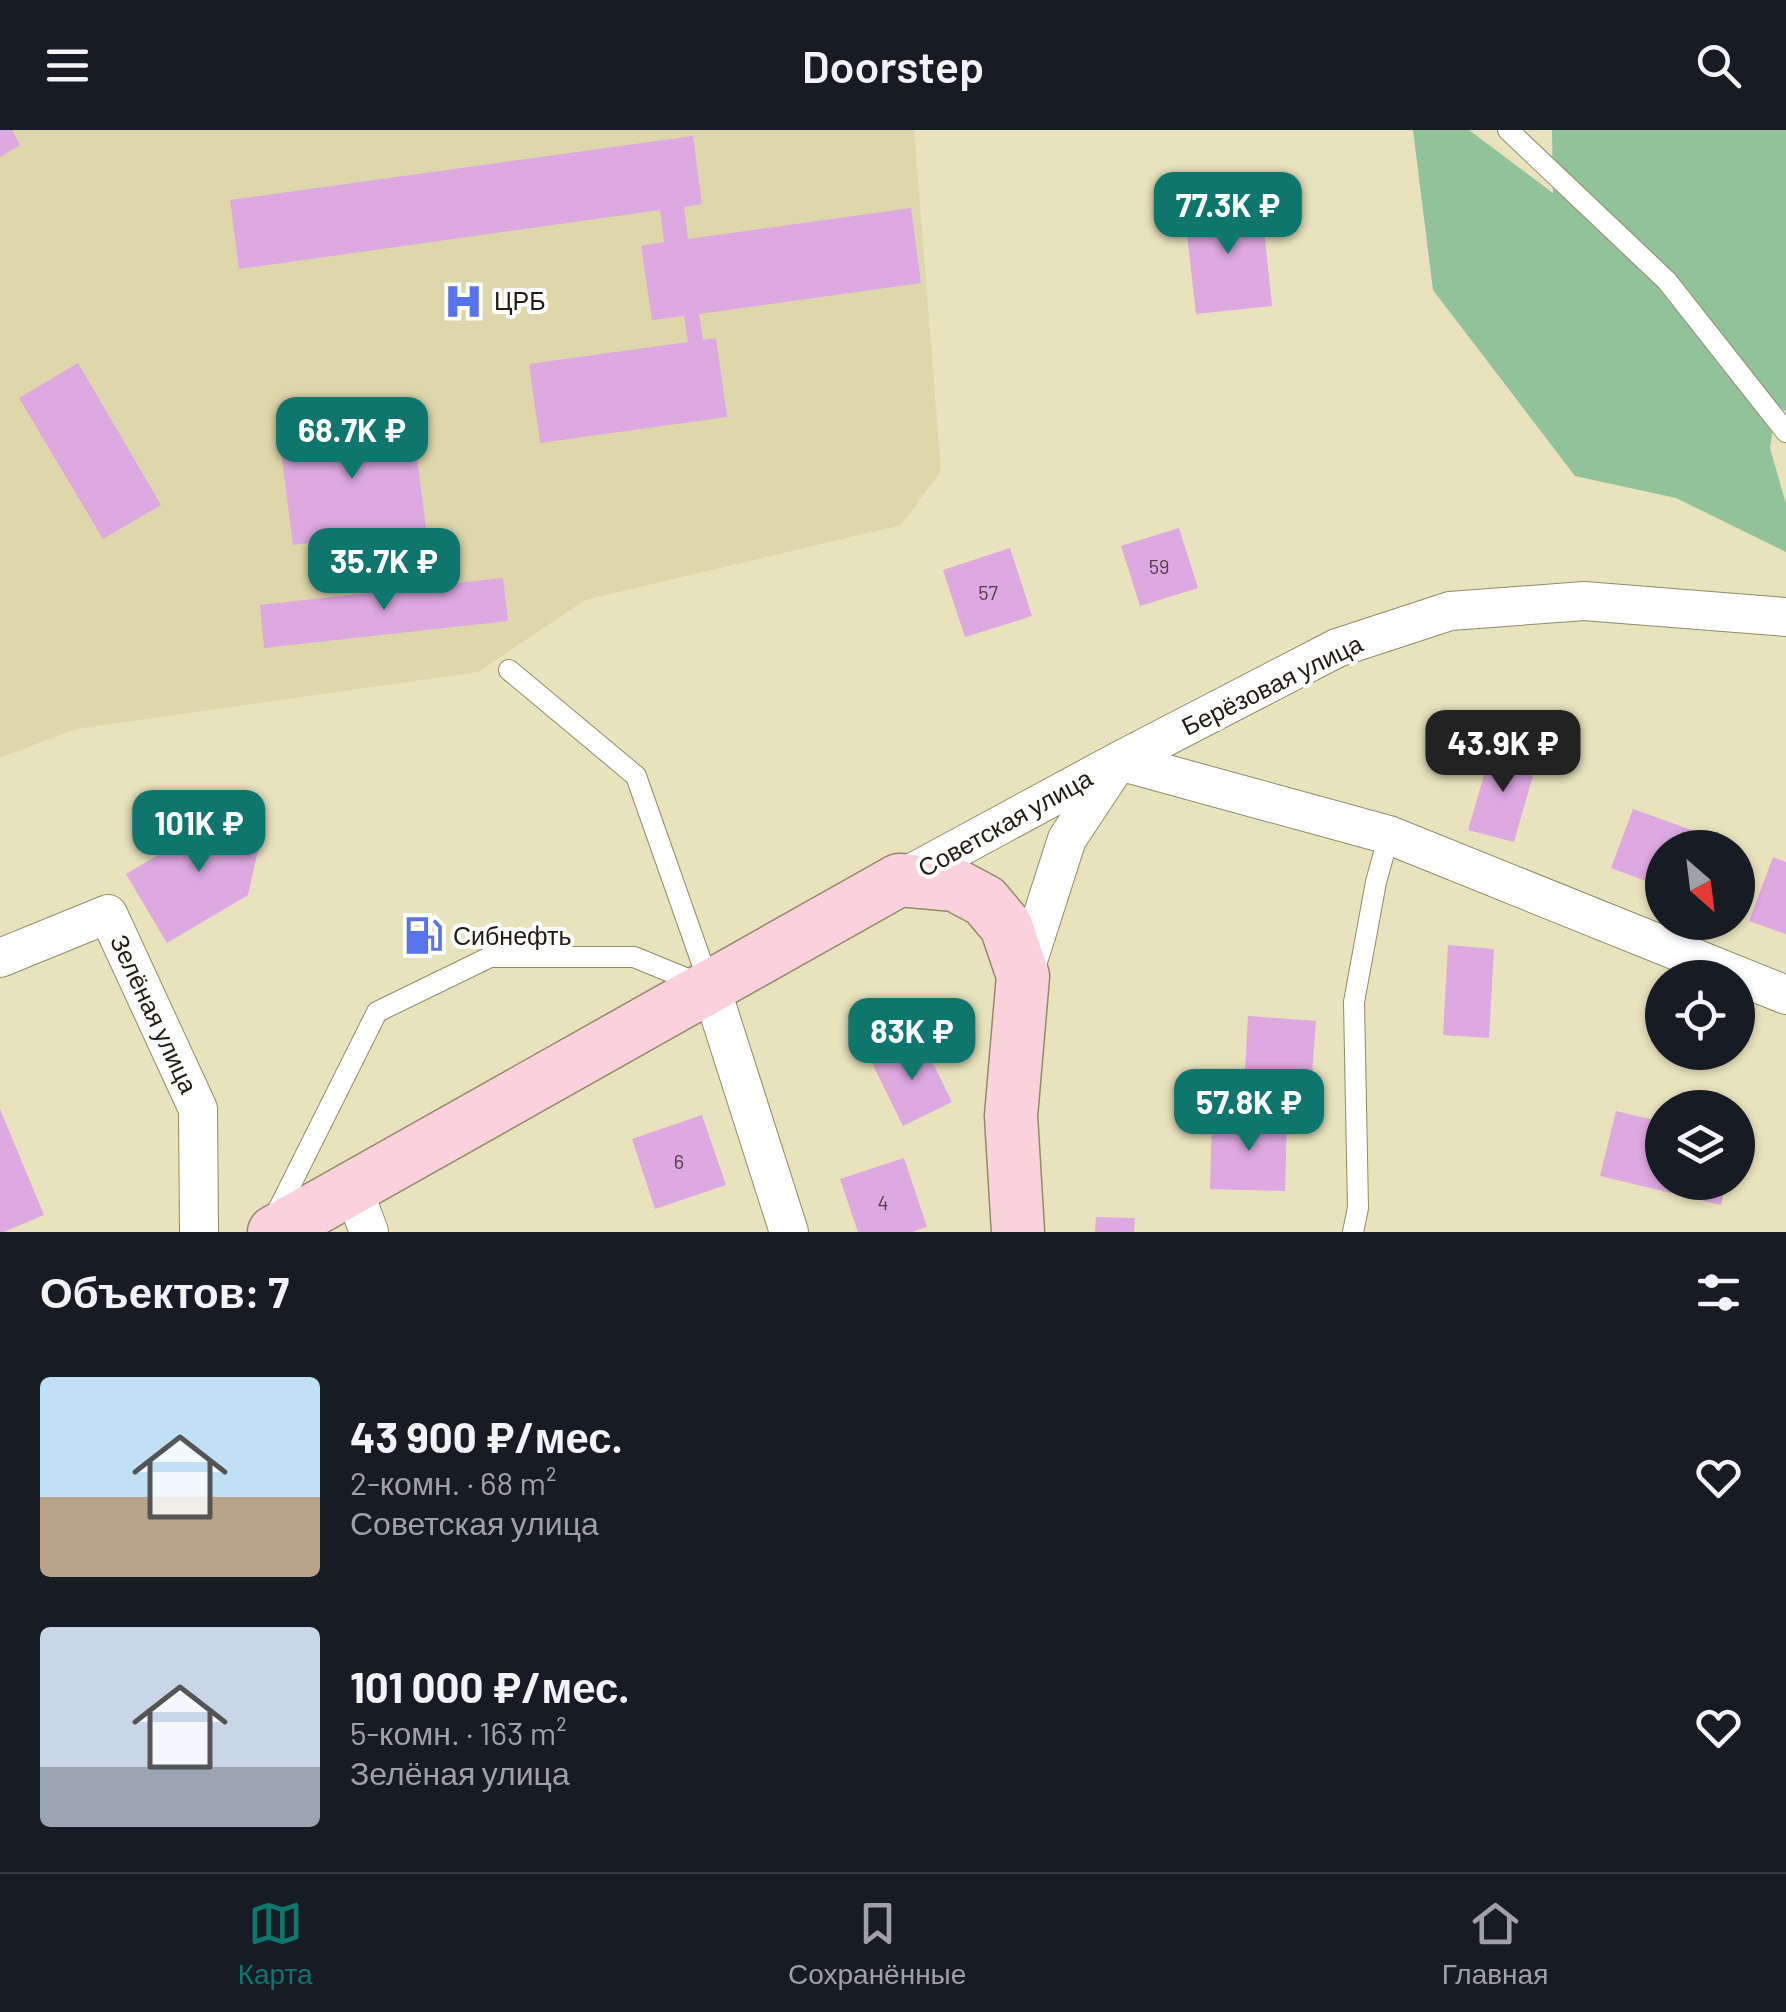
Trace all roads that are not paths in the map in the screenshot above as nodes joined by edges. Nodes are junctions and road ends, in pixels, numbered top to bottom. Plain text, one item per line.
1 (1508, 130) edge
2 (1786, 432) edge
3 (1786, 617) edge
4 (509, 670) dead end
5 (1119, 761) junction
6 (1389, 835) junction
7 (899, 880) junction
8 (0, 958) edge
9 (1024, 976) junction
10 (711, 988) junction
11 (1786, 995) edge
12 (361, 1211) edge
13 (198, 1232) edge
14 (271, 1232) edge
15 (789, 1232) edge
16 (1018, 1232) edge
17 (1353, 1232) edge

1 - 2 lane
3 - 5 street, Берёзовая улица
4 - 10 lane
5 - 6 street, Советская улица
5 - 7 street, Советская улица
5 - 9 street
6 - 11 street, Советская улица
6 - 17 lane
7 - 9 street
7 - 10 street, Советская улица
8 - 13 street, Зелёная улица
9 - 16 street
10 - 12 street, Советская улица
10 - 14 lane
10 - 15 street
12 - 14 street, Советская улица

